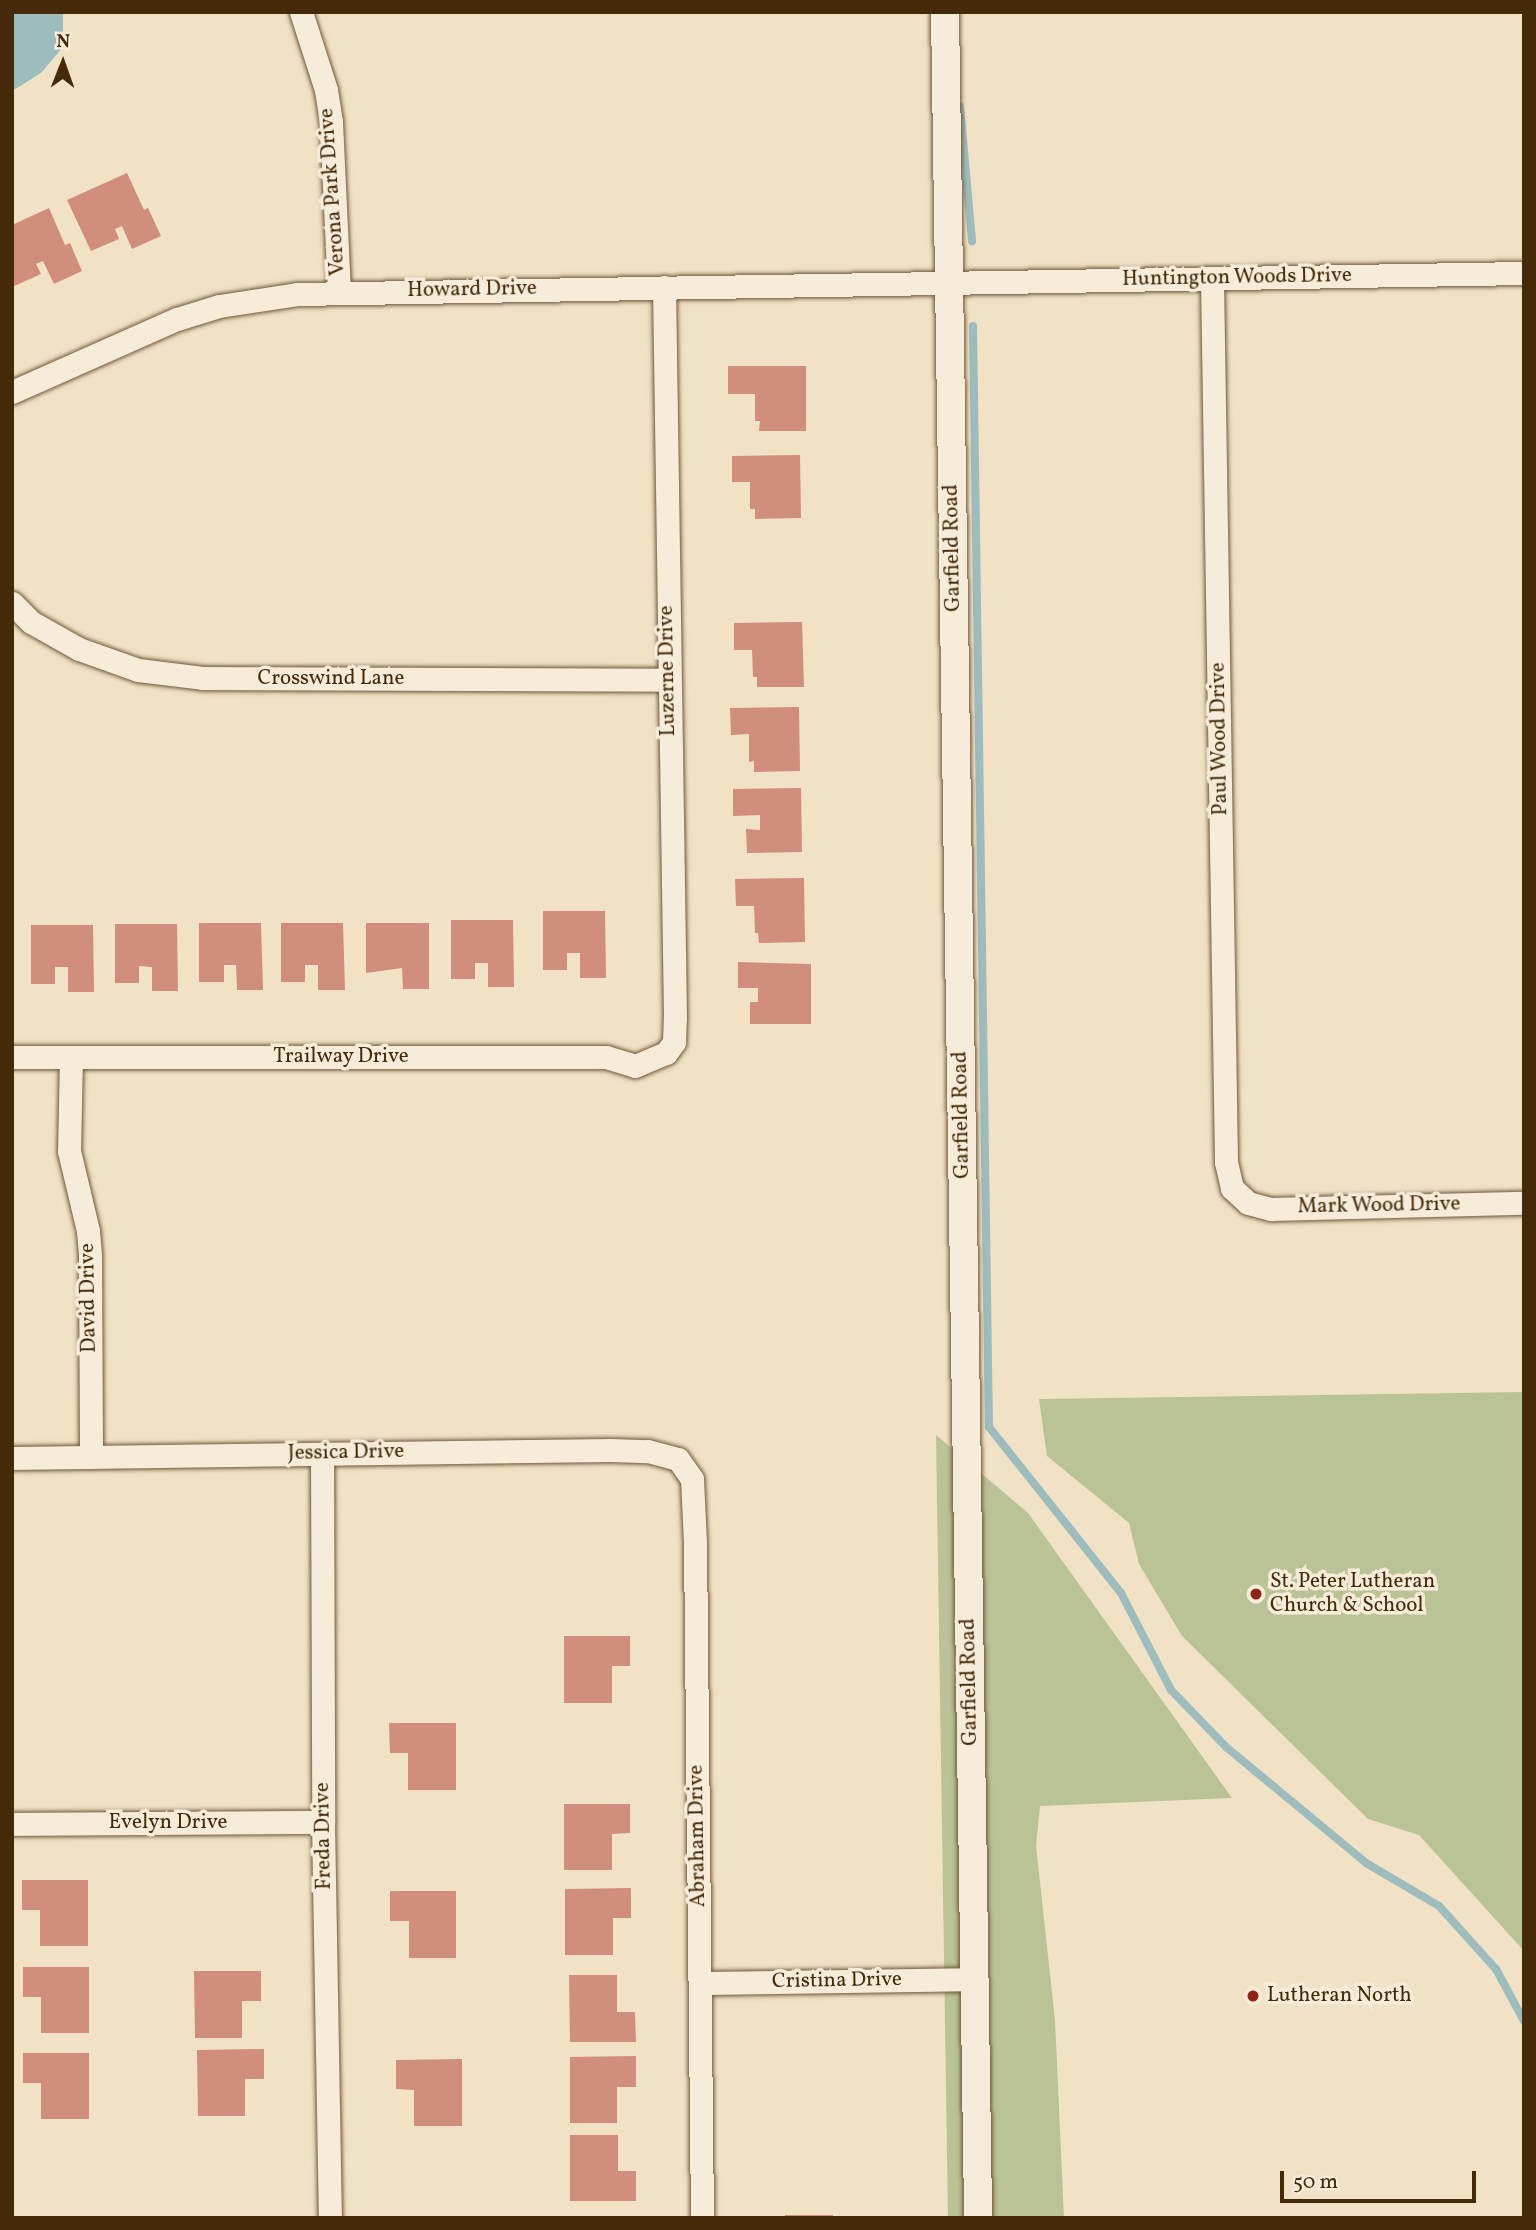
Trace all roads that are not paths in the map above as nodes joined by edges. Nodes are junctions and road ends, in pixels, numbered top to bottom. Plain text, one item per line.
1 (301, 12) edge
2 (945, 12) edge
3 (1524, 273) edge
4 (1212, 279) junction
5 (950, 282) junction
6 (664, 287) junction
7 (339, 292) junction
8 (12, 392) edge
9 (12, 603) edge
10 (668, 680) junction
11 (666, 1054) joint
12 (12, 1057) edge
13 (71, 1057) junction
14 (1238, 1197) joint
15 (1524, 1203) edge
16 (322, 1454) junction
17 (90, 1457) junction
18 (12, 1458) edge
19 (678, 1459) joint
20 (323, 1822) junction
21 (12, 1824) edge
22 (974, 1979) junction
23 (700, 1983) junction
24 (330, 2218) edge
25 (702, 2218) edge
26 (978, 2218) edge

1 - 7 street, Verona Park Drive
2 - 5 street, Garfield Road
3 - 4 street, Huntington Woods Drive
4 - 5 street, Huntington Woods Drive
4 - 14 street, Paul Wood Drive
5 - 6 street, Howard Drive
5 - 22 street, Garfield Road
6 - 7 street, Howard Drive
6 - 10 street, Luzerne Drive
7 - 8 street, Howard Drive
9 - 10 street, Crosswind Lane
10 - 11 street, Luzerne Drive
11 - 13 street, Trailway Drive
12 - 13 street, Trailway Drive
13 - 17 street, David Drive
14 - 15 street, Mark Wood Drive
16 - 17 street, Jessica Drive
16 - 19 street, Jessica Drive
16 - 20 street, Freda Drive
17 - 18 street, Jessica Drive
19 - 23 street, Abraham Drive
20 - 21 street, Evelyn Drive
20 - 24 street, Freda Drive
22 - 23 street, Cristina Drive
22 - 26 street, Garfield Road
23 - 25 street, Abraham Drive

